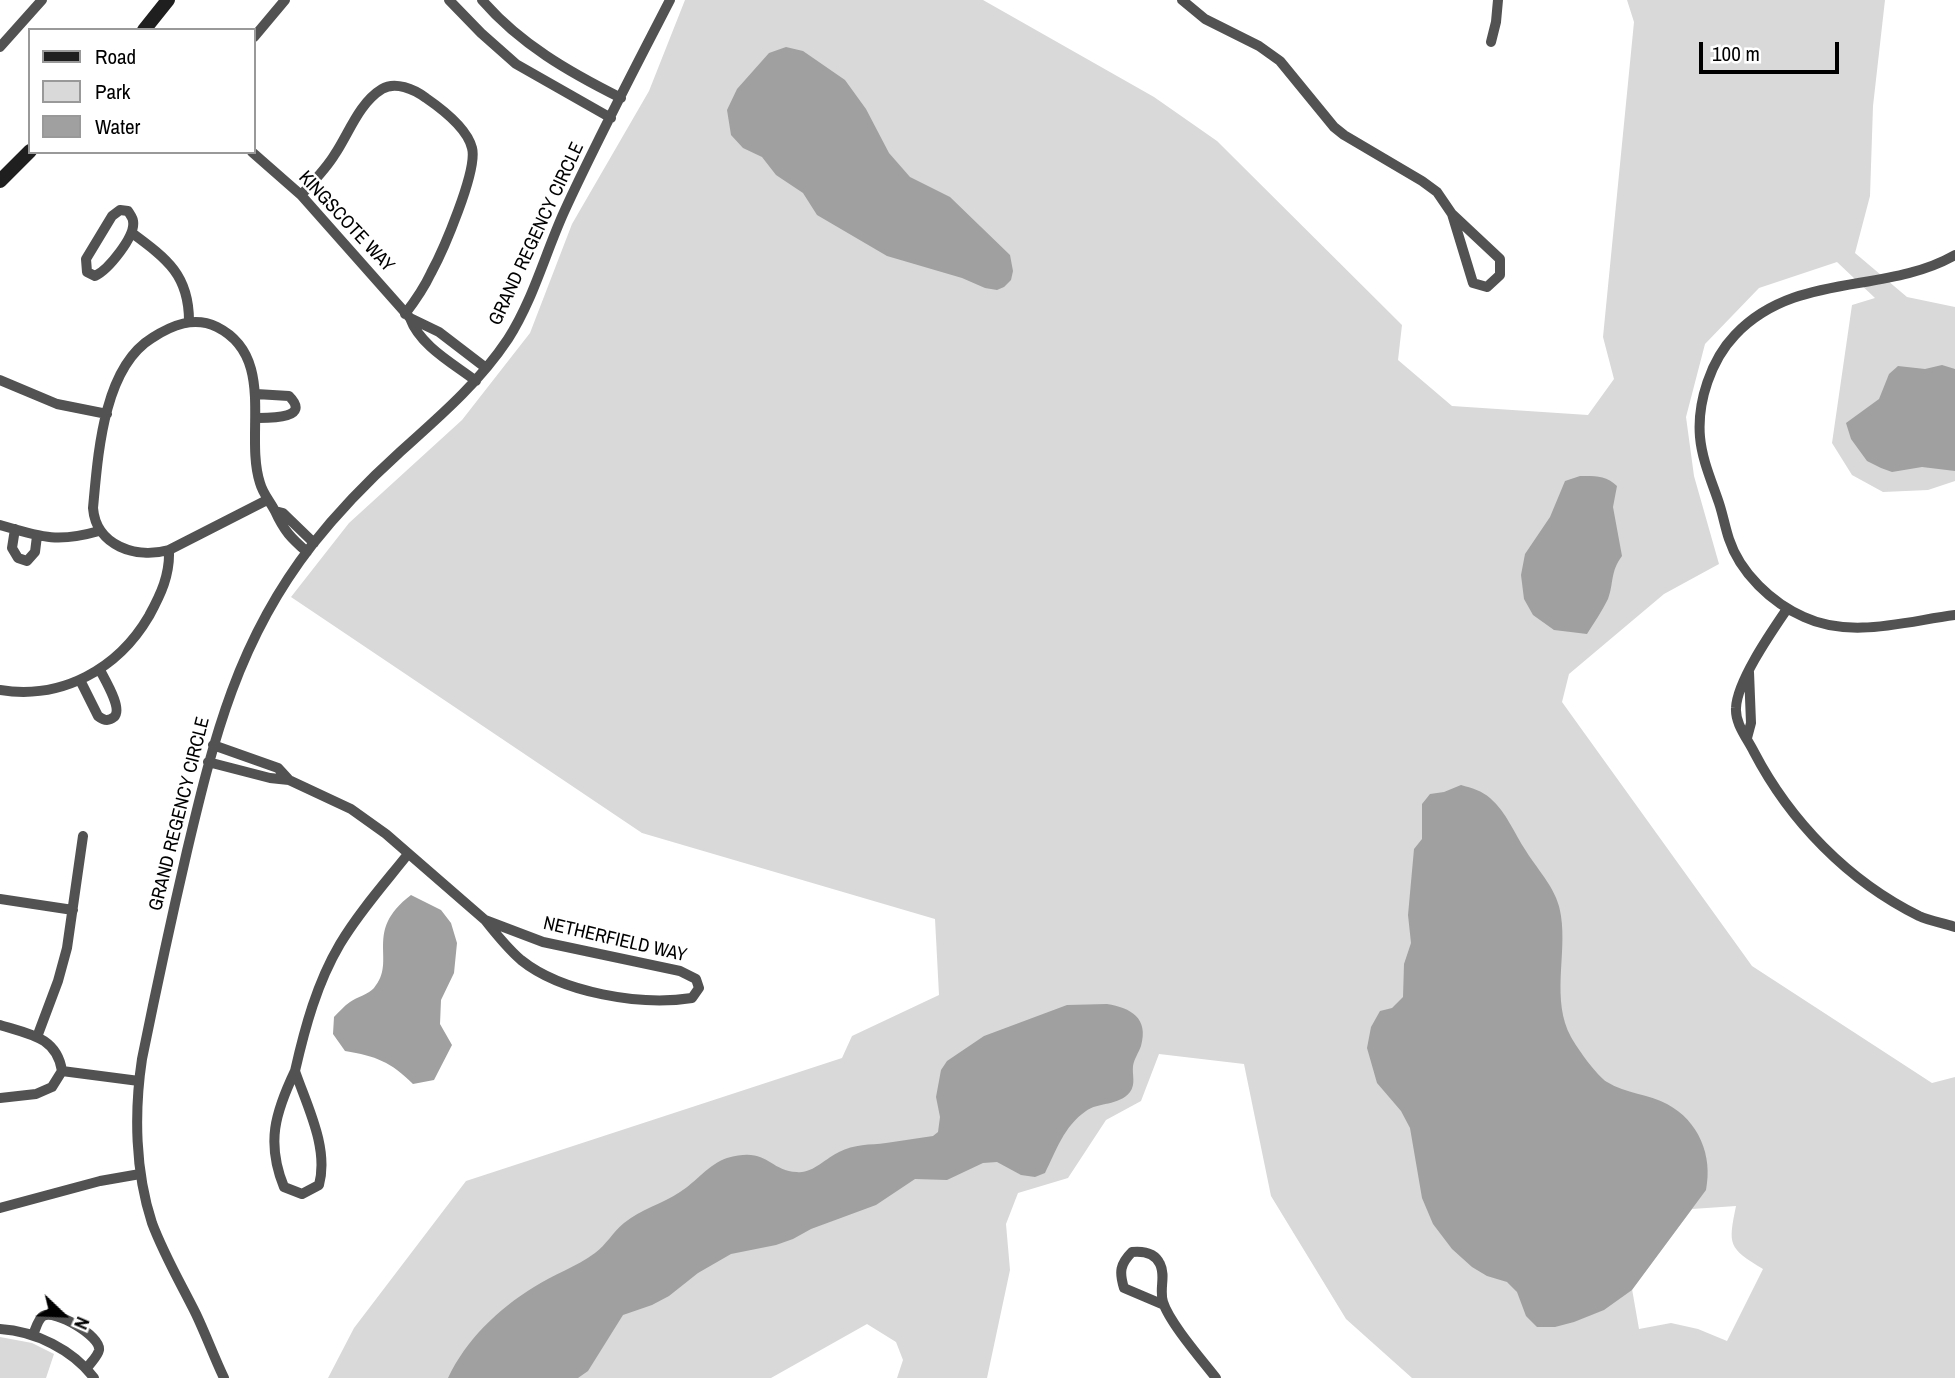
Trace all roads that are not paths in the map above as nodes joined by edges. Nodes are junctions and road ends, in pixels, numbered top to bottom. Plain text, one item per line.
1 (42, 0) edge
2 (168, 0) edge
3 (285, 0) edge
4 (449, 0) edge
5 (482, 0) edge
6 (670, 0) edge
7 (1182, 0) edge
8 (1499, 0) edge
9 (146, 28) edge
10 (256, 35) edge
11 (1491, 42) dead end
12 (0, 47) edge
13 (621, 98) junction
14 (611, 118) junction
15 (28, 153) edge
16 (254, 154) edge
17 (0, 181) edge
18 (301, 195) junction
19 (1452, 215) junction
20 (132, 233) junction
21 (1955, 255) edge
22 (408, 316) junction
23 (189, 321) junction
24 (486, 368) junction
25 (0, 380) edge
26 (476, 381) junction
27 (256, 394) junction
28 (107, 414) junction
29 (256, 418) junction
30 (267, 500) junction
31 (0, 525) edge
32 (15, 530) junction
33 (99, 531) junction
34 (37, 536) junction
35 (311, 547) junction
36 (169, 550) junction
37 (1787, 608) junction
38 (1955, 615) edge
39 (100, 670) junction
40 (80, 680) junction
41 (0, 690) edge
42 (213, 745) junction
43 (208, 762) junction
44 (289, 780) junction
45 (83, 836) dead end
46 (408, 854) junction
47 (0, 899) edge
48 (73, 910) junction
49 (485, 920) junction
50 (1955, 927) edge
51 (0, 1025) edge
52 (37, 1037) junction
53 (62, 1071) junction
54 (295, 1071) junction
55 (139, 1081) junction
56 (0, 1098) edge
57 (140, 1174) junction
58 (2, 1206) edge
59 (1164, 1305) junction
60 (0, 1329) edge
61 (33, 1335) junction
62 (87, 1368) junction
63 (94, 1378) edge
64 (224, 1378) edge
65 (1216, 1378) edge

1 - 12 street
2 - 9 street
3 - 10 street
4 - 14 street
5 - 13 street
6 - 13 street, GRAND REGENCY CIRCLE
7 - 19 street
8 - 11 street
13 - 14 street, GRAND REGENCY CIRCLE
14 - 24 street, GRAND REGENCY CIRCLE
15 - 17 street
16 - 18 street, KINGSCOTE WAY
18 - 22 street, KINGSCOTE WAY
18 - 22 street
19 - 19 street
20 - 20 street
20 - 23 street
21 - 37 street
22 - 24 street, KINGSCOTE WAY
22 - 26 street, KINGSCOTE WAY
23 - 27 street
23 - 28 street
24 - 26 street, GRAND REGENCY CIRCLE
25 - 28 street
26 - 35 street, GRAND REGENCY CIRCLE
27 - 29 street
27 - 29 street
28 - 33 street
29 - 30 street
30 - 35 street
30 - 36 street
31 - 32 street
32 - 34 street
32 - 34 street
33 - 34 street
33 - 36 street
35 - 42 street, GRAND REGENCY CIRCLE
36 - 39 street
37 - 38 street
37 - 50 street
39 - 40 street
39 - 40 street
40 - 41 street
42 - 43 street, GRAND REGENCY CIRCLE
42 - 44 street, NETHERFIELD WAY
43 - 44 street, NETHERFIELD WAY
43 - 55 street, GRAND REGENCY CIRCLE
44 - 46 street, NETHERFIELD WAY
45 - 48 street
46 - 49 street, NETHERFIELD WAY
46 - 54 street
47 - 48 street
48 - 52 street
49 - 49 street, NETHERFIELD WAY
51 - 52 street
52 - 53 street
53 - 55 street
53 - 56 street
54 - 54 street
55 - 57 street, GRAND REGENCY CIRCLE
57 - 58 street
57 - 64 street, GRAND REGENCY CIRCLE
59 - 59 street
59 - 65 street
60 - 61 street
61 - 62 street
61 - 62 street
62 - 63 street

